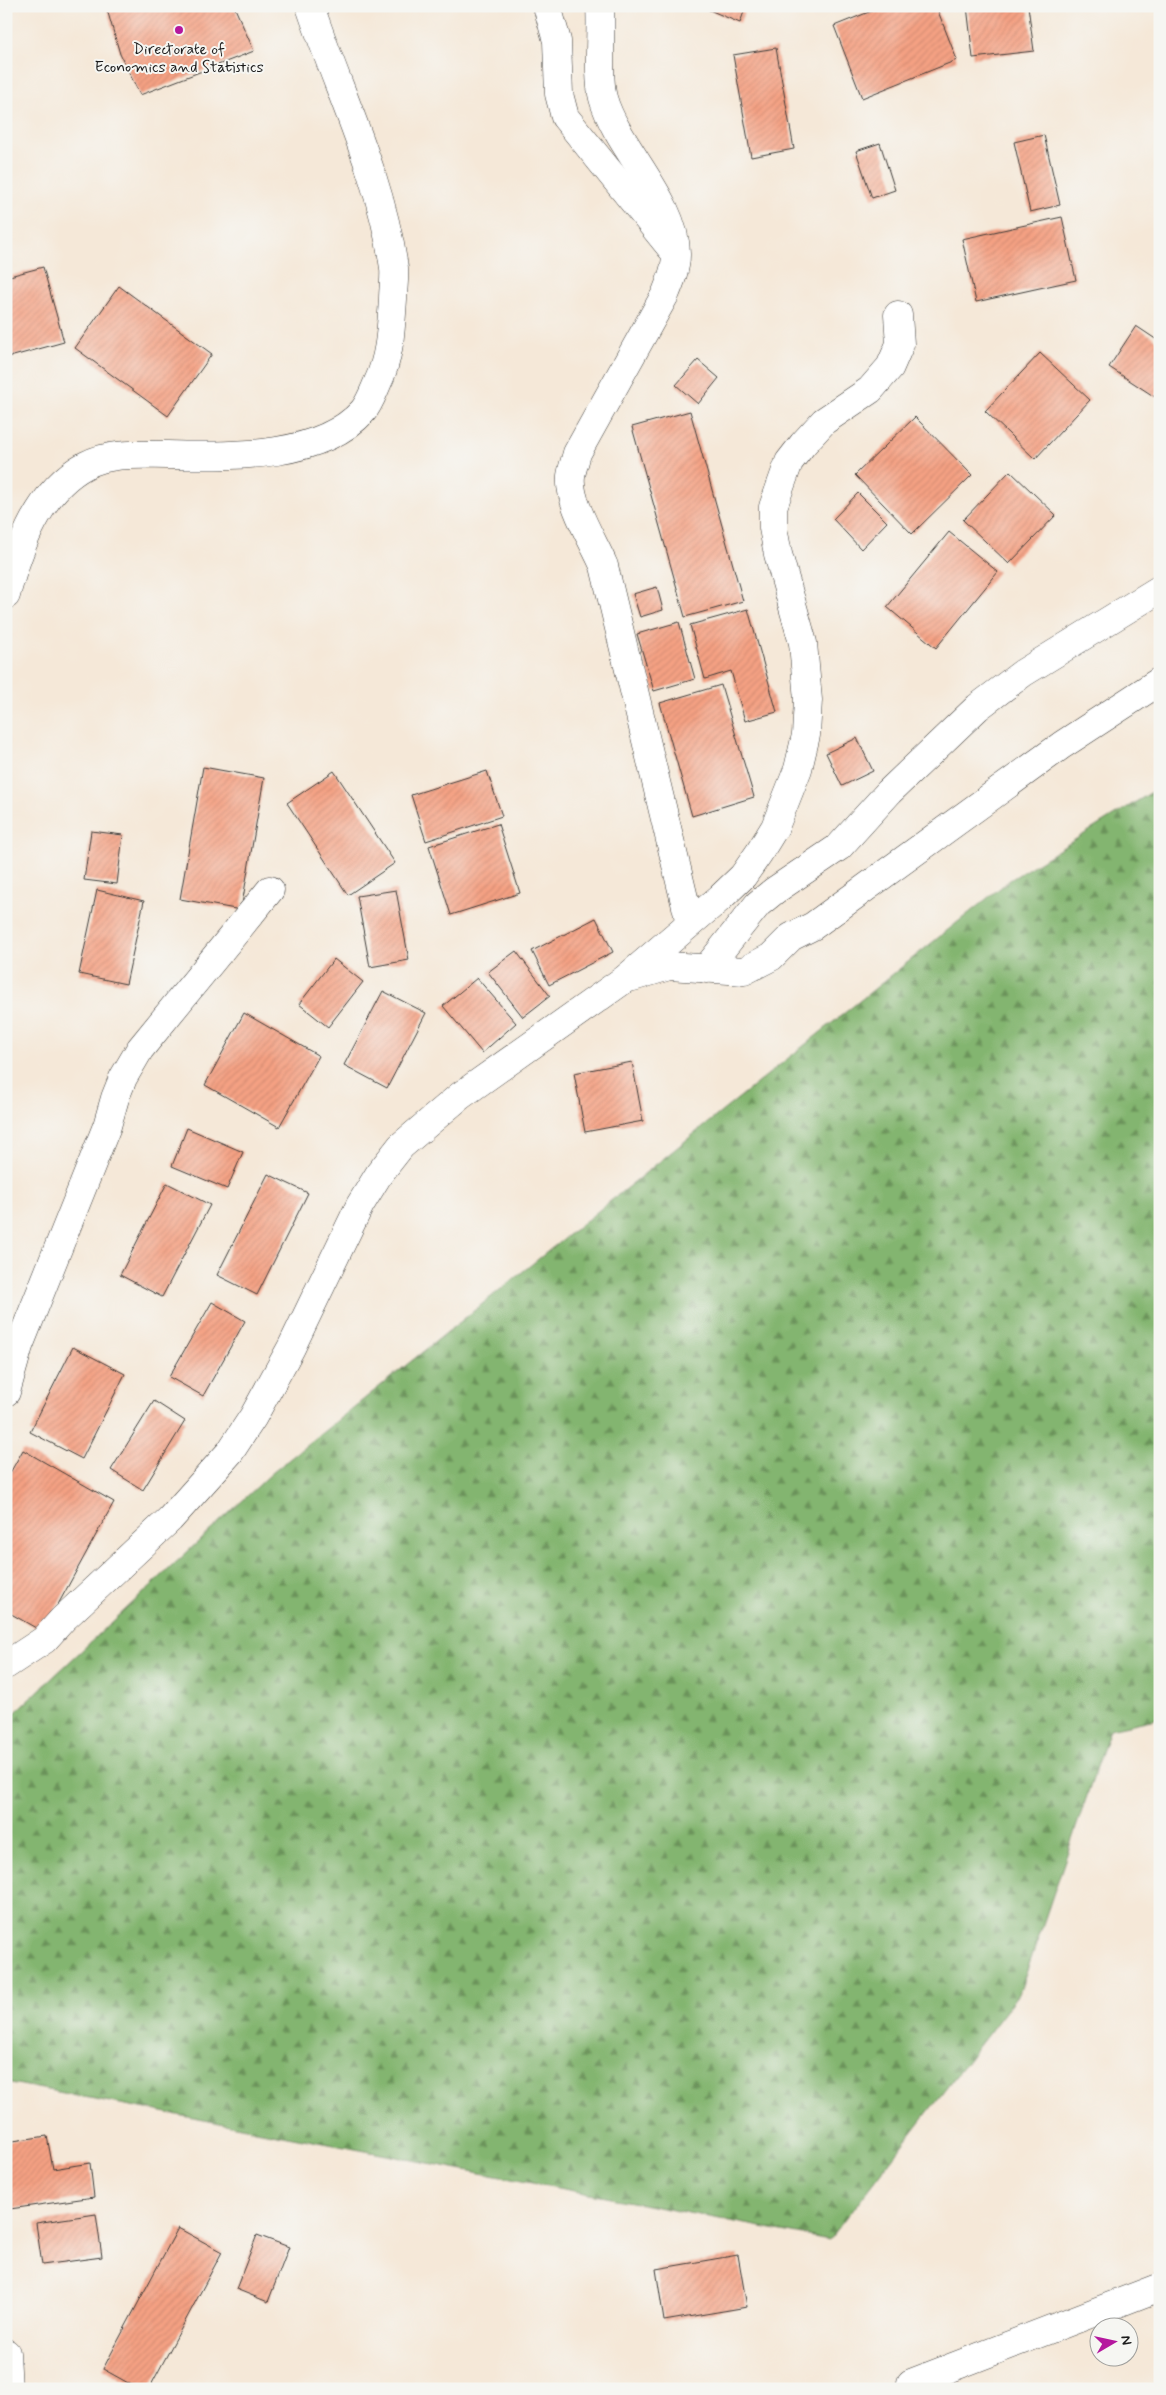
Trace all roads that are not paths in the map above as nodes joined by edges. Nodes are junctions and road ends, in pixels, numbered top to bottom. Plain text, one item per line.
1 (310, 6) edge
2 (547, 6) edge
3 (600, 6) edge
4 (676, 255) junction
5 (898, 315) dead end
6 (1160, 589) edge
7 (6, 596) edge
8 (1160, 681) edge
9 (270, 890) dead end
10 (690, 922) junction
11 (706, 969) junction
12 (625, 979) junction
13 (6, 1392) edge
14 (6, 1665) edge
15 (1160, 2287) edge
16 (6, 2353) edge
17 (911, 2383) dead end
18 (8, 2389) edge

1 - 7 street
2 - 4 street
3 - 4 street
4 - 10 street
5 - 10 street
6 - 11 street
8 - 11 street
9 - 13 street
10 - 12 street
11 - 12 street
12 - 14 street
15 - 17 street
16 - 18 street

